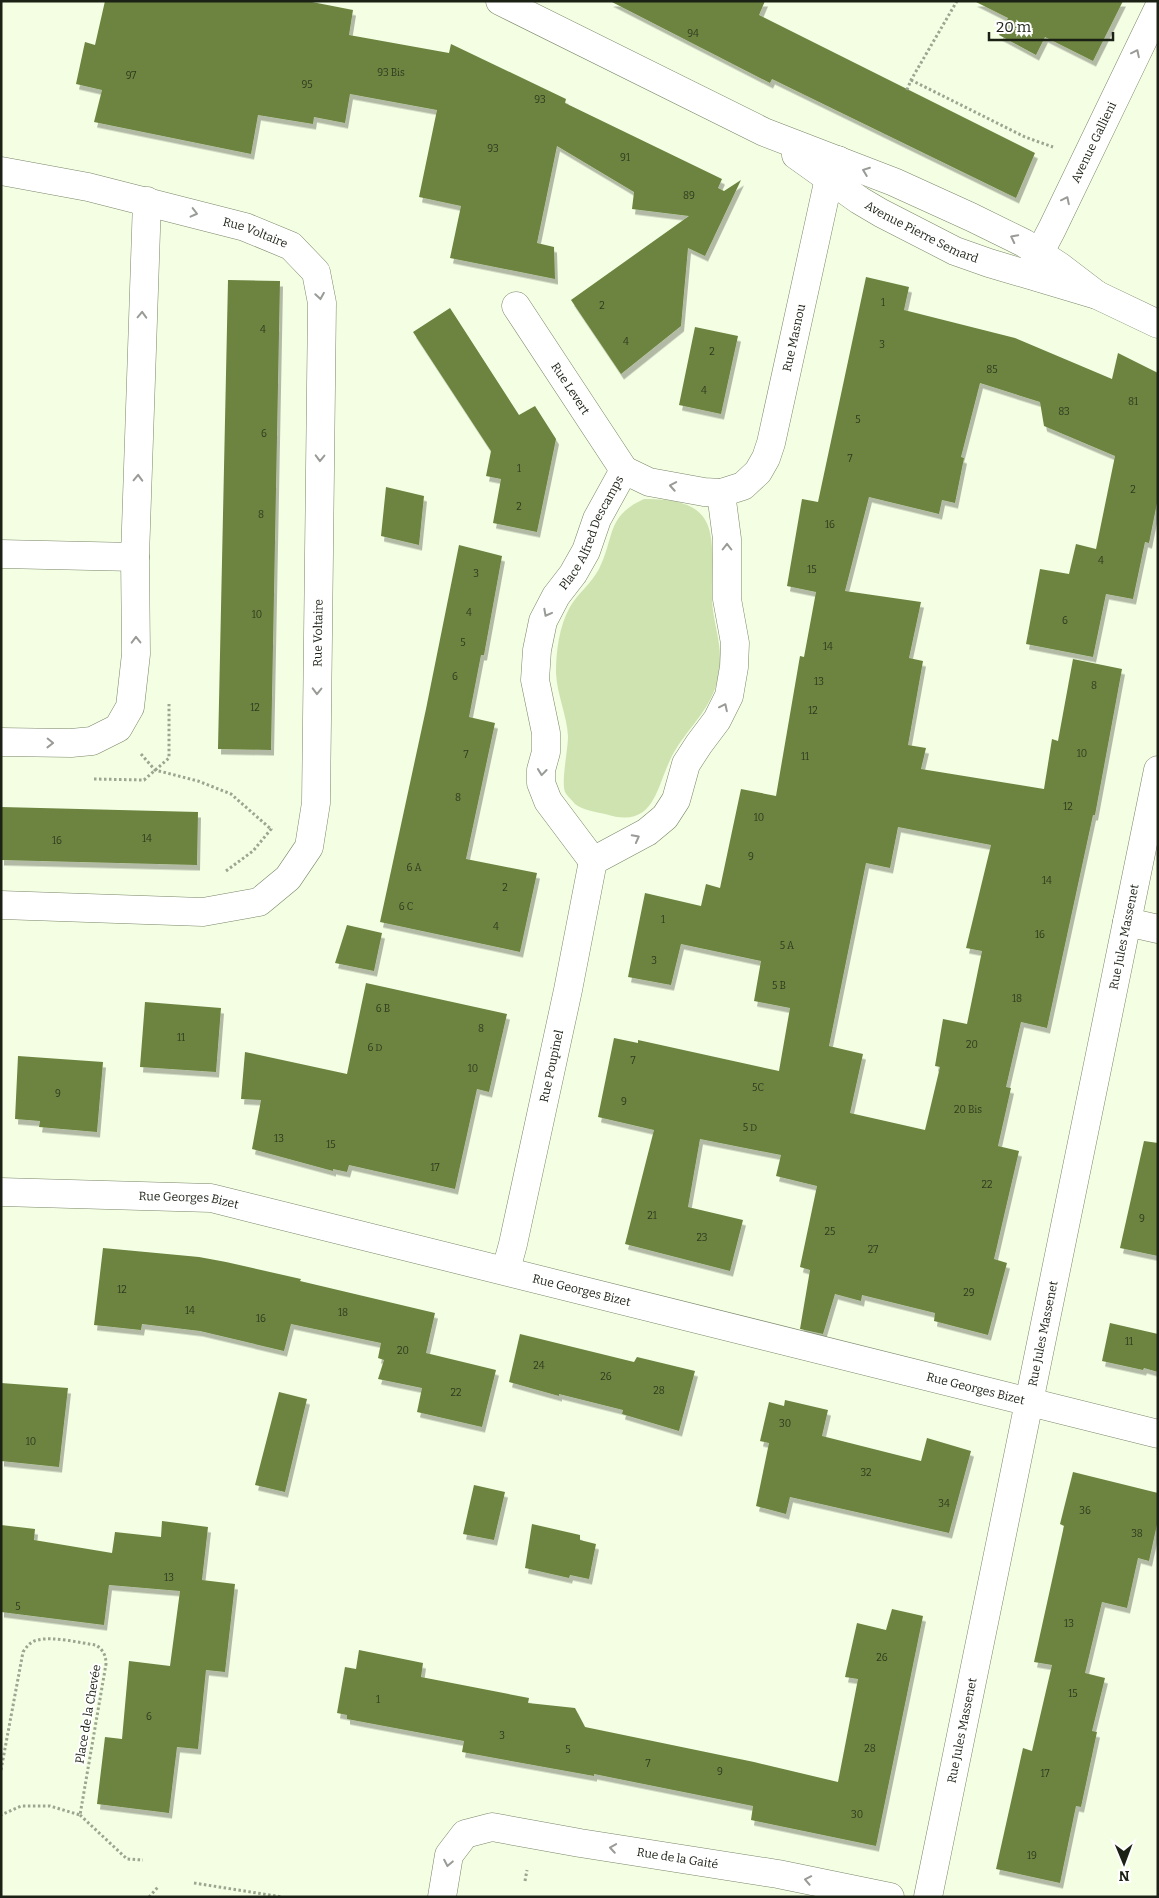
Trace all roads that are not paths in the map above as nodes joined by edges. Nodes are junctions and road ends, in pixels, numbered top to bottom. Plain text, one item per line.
1 (500, 1) edge
2 (1158, 9) edge
3 (834, 169) junction
4 (1, 171) edge
5 (147, 201) junction
6 (1034, 264) junction
7 (516, 306) dead end
8 (1158, 324) edge
9 (624, 470) junction
10 (721, 493) junction
11 (1, 554) edge
12 (135, 557) junction
13 (1, 742) edge
14 (1158, 770) edge
15 (593, 861) junction
16 (1, 905) edge
17 (1126, 922) junction
18 (1158, 930) edge
19 (1, 1192) edge
20 (506, 1270) junction
21 (1030, 1403) junction
22 (1158, 1434) edge
23 (844, 1892) edge
24 (442, 1897) edge
25 (890, 1897) edge
26 (928, 1897) edge

1 - 3 street, Avenue Pierre Semard
6 -> 2 street, Avenue Gallieni
3 - 6 street, Avenue Pierre Semard
6 -> 3 street, Avenue Pierre Semard
3 - 10 street, Rue Masnou
4 - 5 street, Rue Voltaire
12 -> 5 street
5 -> 16 street, Rue Voltaire
6 - 8 street, Avenue Pierre Semard
7 - 9 street, Rue Levert
10 -> 9 street, Place Alfred Descamps
9 -> 15 street, Place Alfred Descamps
15 -> 10 street
11 - 12 street
13 -> 12 street
14 - 17 street, Rue Jules Massenet
15 - 20 street, Rue Poupinel
17 - 18 street
17 - 21 street, Rue Jules Massenet
19 - 20 street, Rue Georges Bizet
20 - 21 street, Rue Georges Bizet
21 - 22 street, Rue Georges Bizet
21 - 26 street, Rue Jules Massenet
23 -> 24 street, Rue de la Gaité
23 - 25 street, Rue de la Gaité

